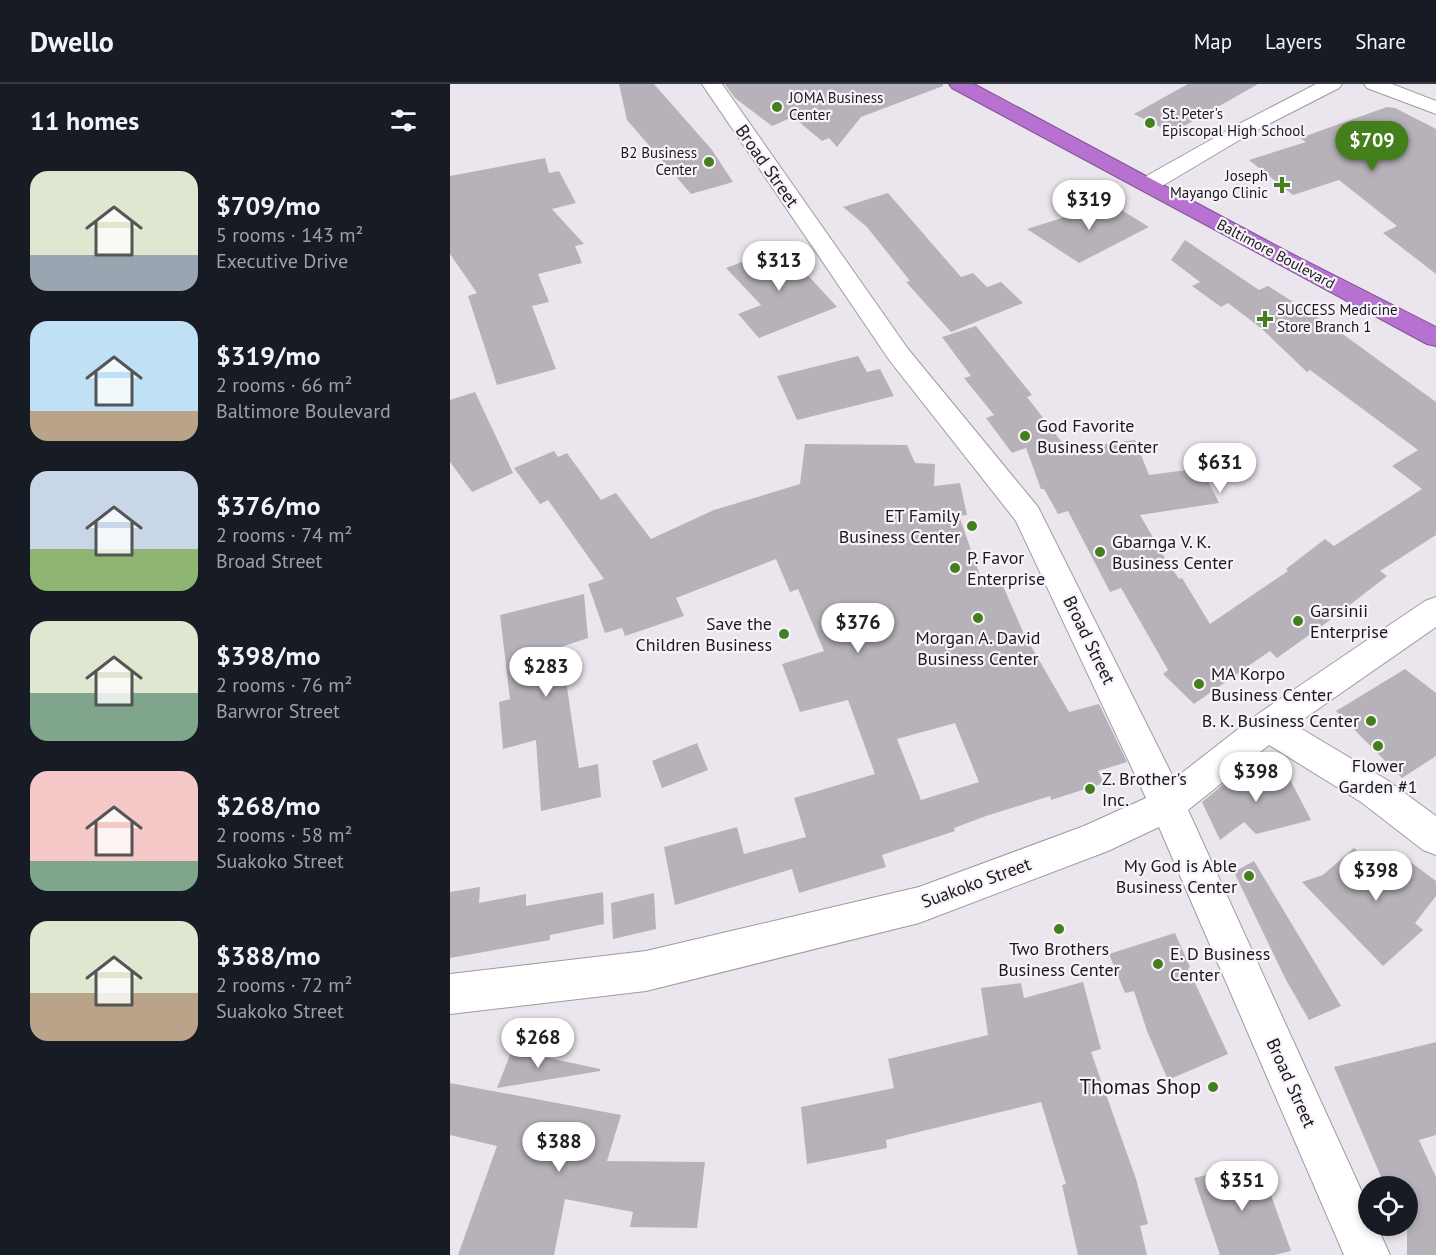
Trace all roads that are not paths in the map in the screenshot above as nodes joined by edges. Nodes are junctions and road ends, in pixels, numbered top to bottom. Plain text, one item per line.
1 (712, 84) edge
2 (959, 84) edge
3 (1332, 84) edge
4 (1374, 84) edge
5 (1436, 108) edge
6 (1149, 184) junction
7 (1436, 338) edge
8 (1436, 610) edge
9 (1267, 726) junction
10 (1168, 805) junction
11 (1436, 838) edge
12 (450, 994) edge
13 (1367, 1255) edge

1 - 10 street, Broad Street
2 - 6 highway, Baltimore Boulevard
3 - 6 street
4 - 5 street
6 - 7 highway, Baltimore Boulevard
8 - 9 street, Suakoko Street
9 - 10 street, Suakoko Street
9 - 11 street
10 - 12 street, Suakoko Street
10 - 13 street, Broad Street

